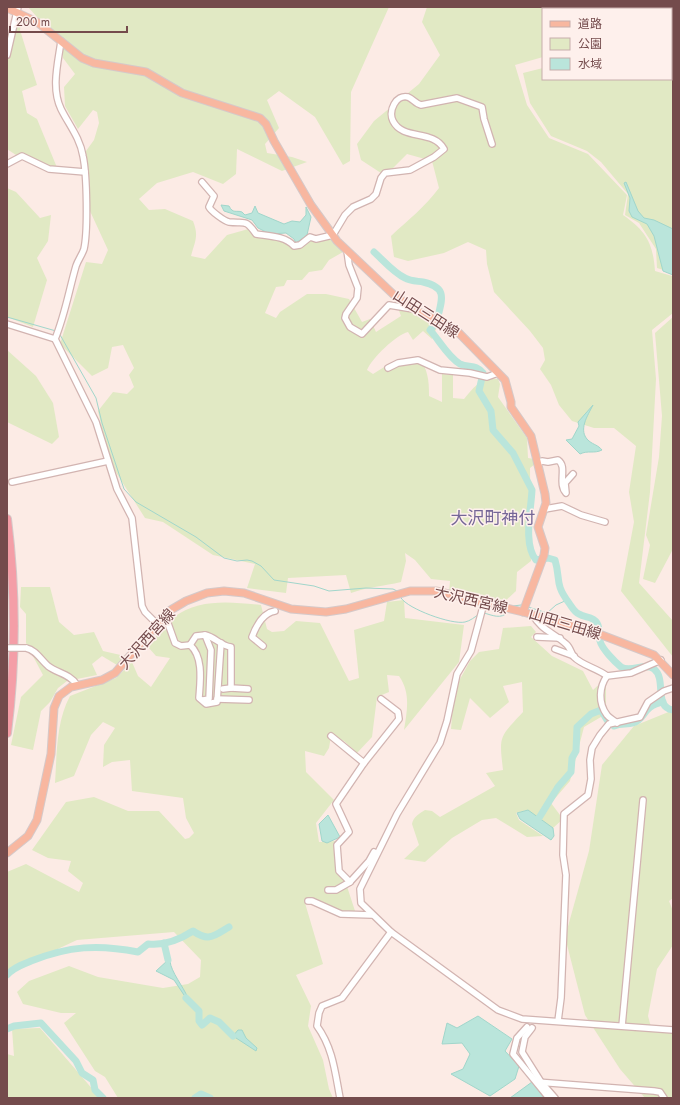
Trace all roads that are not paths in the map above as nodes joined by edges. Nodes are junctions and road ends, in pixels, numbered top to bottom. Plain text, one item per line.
1 (7, 8) edge
2 (16, 10) edge
3 (61, 41) junction
4 (7, 55) edge
5 (492, 144) dead end
6 (7, 164) edge
7 (85, 172) junction
8 (202, 182) dead end
9 (333, 236) junction
10 (347, 251) junction
11 (413, 309) junction
12 (7, 324) edge
13 (56, 339) junction
14 (388, 368) dead end
15 (498, 373) junction
16 (108, 461) junction
17 (538, 463) junction
18 (573, 474) dead end
19 (12, 482) dead end
20 (545, 509) junction
21 (7, 519) edge
22 (605, 522) dead end
23 (484, 603) junction
24 (524, 608) junction
25 (277, 611) junction
26 (165, 615) junction
27 (533, 615) junction
28 (157, 624) junction
29 (205, 635) junction
30 (537, 637) dead end
31 (560, 638) junction
32 (221, 643) junction
33 (190, 645) junction
34 (264, 646) dead end
35 (7, 648) edge
36 (555, 649) dead end
37 (574, 656) junction
38 (661, 660) junction
39 (673, 675) edge
40 (607, 676) junction
41 (77, 684) junction
42 (231, 688) junction
43 (673, 688) edge
44 (223, 689) dead end
45 (248, 689) dead end
46 (217, 699) junction
47 (381, 699) dead end
48 (202, 700) junction
49 (249, 700) dead end
50 (617, 723) junction
51 (7, 733) edge
52 (331, 736) dead end
53 (364, 763) junction
54 (643, 800) dead end
55 (385, 838) junction
56 (7, 853) edge
57 (350, 882) junction
58 (328, 890) dead end
59 (308, 901) dead end
60 (372, 915) junction
61 (391, 932) junction
62 (558, 1021) junction
63 (622, 1026) junction
64 (673, 1030) edge
65 (513, 1038) dead end
66 (513, 1054) junction
67 (539, 1082) junction
68 (340, 1098) edge
69 (549, 1098) edge
70 (555, 1098) edge
71 (664, 1098) edge

1 - 2 main road, 山田三田線
2 - 3 main road, 山田三田線
2 - 4 street
3 - 7 street
3 - 9 main road, 山田三田線
5 - 9 street
6 - 7 street
7 - 13 street
8 - 9 street
9 - 10 main road, 山田三田線
10 - 11 main road, 山田三田線
10 - 11 street
11 - 15 main road, 山田三田線
12 - 13 street
13 - 16 street
14 - 15 street
15 - 17 main road, 山田三田線
16 - 19 street
16 - 28 street
17 - 18 street
17 - 20 main road, 山田三田線
20 - 22 street
20 - 24 main road, 山田三田線
21 - 51 highway
23 - 24 main road, 大沢西宮線
23 - 25 main road, 大沢西宮線
23 - 55 street
24 - 27 main road, 山田三田線
25 - 26 main road, 大沢西宮線
25 - 34 street
26 - 28 main road, 大沢西宮線
26 - 33 street
27 - 31 street
27 - 38 main road, 山田三田線
28 - 41 main road, 大沢西宮線
29 - 32 street
29 - 33 street
29 - 48 street
30 - 31 street
31 - 37 street
32 - 42 street
32 - 46 street
33 - 48 street
35 - 41 street, bridge
36 - 37 street
37 - 40 street
38 - 39 main road, 山田三田線
38 - 40 street
40 - 50 street
41 - 56 main road, 大沢西宮線
42 - 44 street
42 - 45 street
43 - 50 street
46 - 48 street
46 - 49 street
47 - 53 street
50 - 62 street
52 - 53 street
53 - 57 street
54 - 63 street
55 - 57 street
55 - 60 street
57 - 58 street
59 - 60 street
60 - 61 street
61 - 62 street
61 - 68 street
62 - 63 street
63 - 64 street
65 - 66 street
66 - 67 street
66 - 67 street
67 - 69 street
67 - 70 street
67 - 71 street

